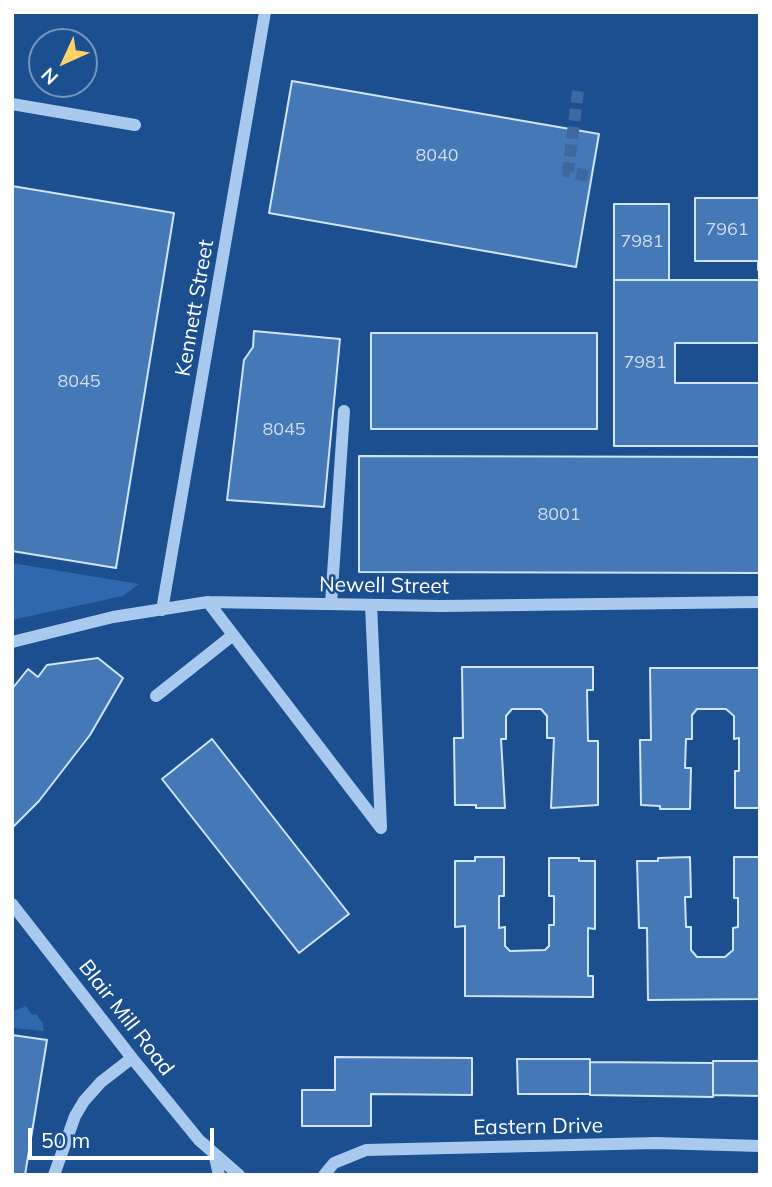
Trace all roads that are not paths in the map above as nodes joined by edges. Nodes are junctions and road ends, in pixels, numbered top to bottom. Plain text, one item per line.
1 (265, 12) edge
2 (12, 104) edge
3 (135, 125) dead end
4 (344, 411) dead end
5 (208, 602) junction
6 (760, 602) edge
7 (331, 604) junction
8 (371, 605) junction
9 (162, 610) junction
10 (233, 635) junction
11 (12, 642) edge
12 (156, 696) dead end
13 (12, 904) edge
14 (132, 1058) junction
15 (760, 1146) edge
16 (214, 1153) junction
17 (54, 1175) edge
18 (219, 1175) edge
19 (239, 1175) edge
20 (324, 1175) edge

1 - 9 street, Kennett Street
2 - 3 street
4 - 7 street
5 - 7 street, Newell Street
5 - 9 street, Newell Street
5 - 10 street
6 - 8 street, Newell Street
7 - 8 street, Newell Street
8 - 10 street
9 - 11 street, Newell Street
10 - 12 street
13 - 14 street, Blair Mill Road
14 - 16 street, Blair Mill Road
14 - 17 street
15 - 20 street, Eastern Drive
16 - 18 street
16 - 19 street, Blair Mill Road

